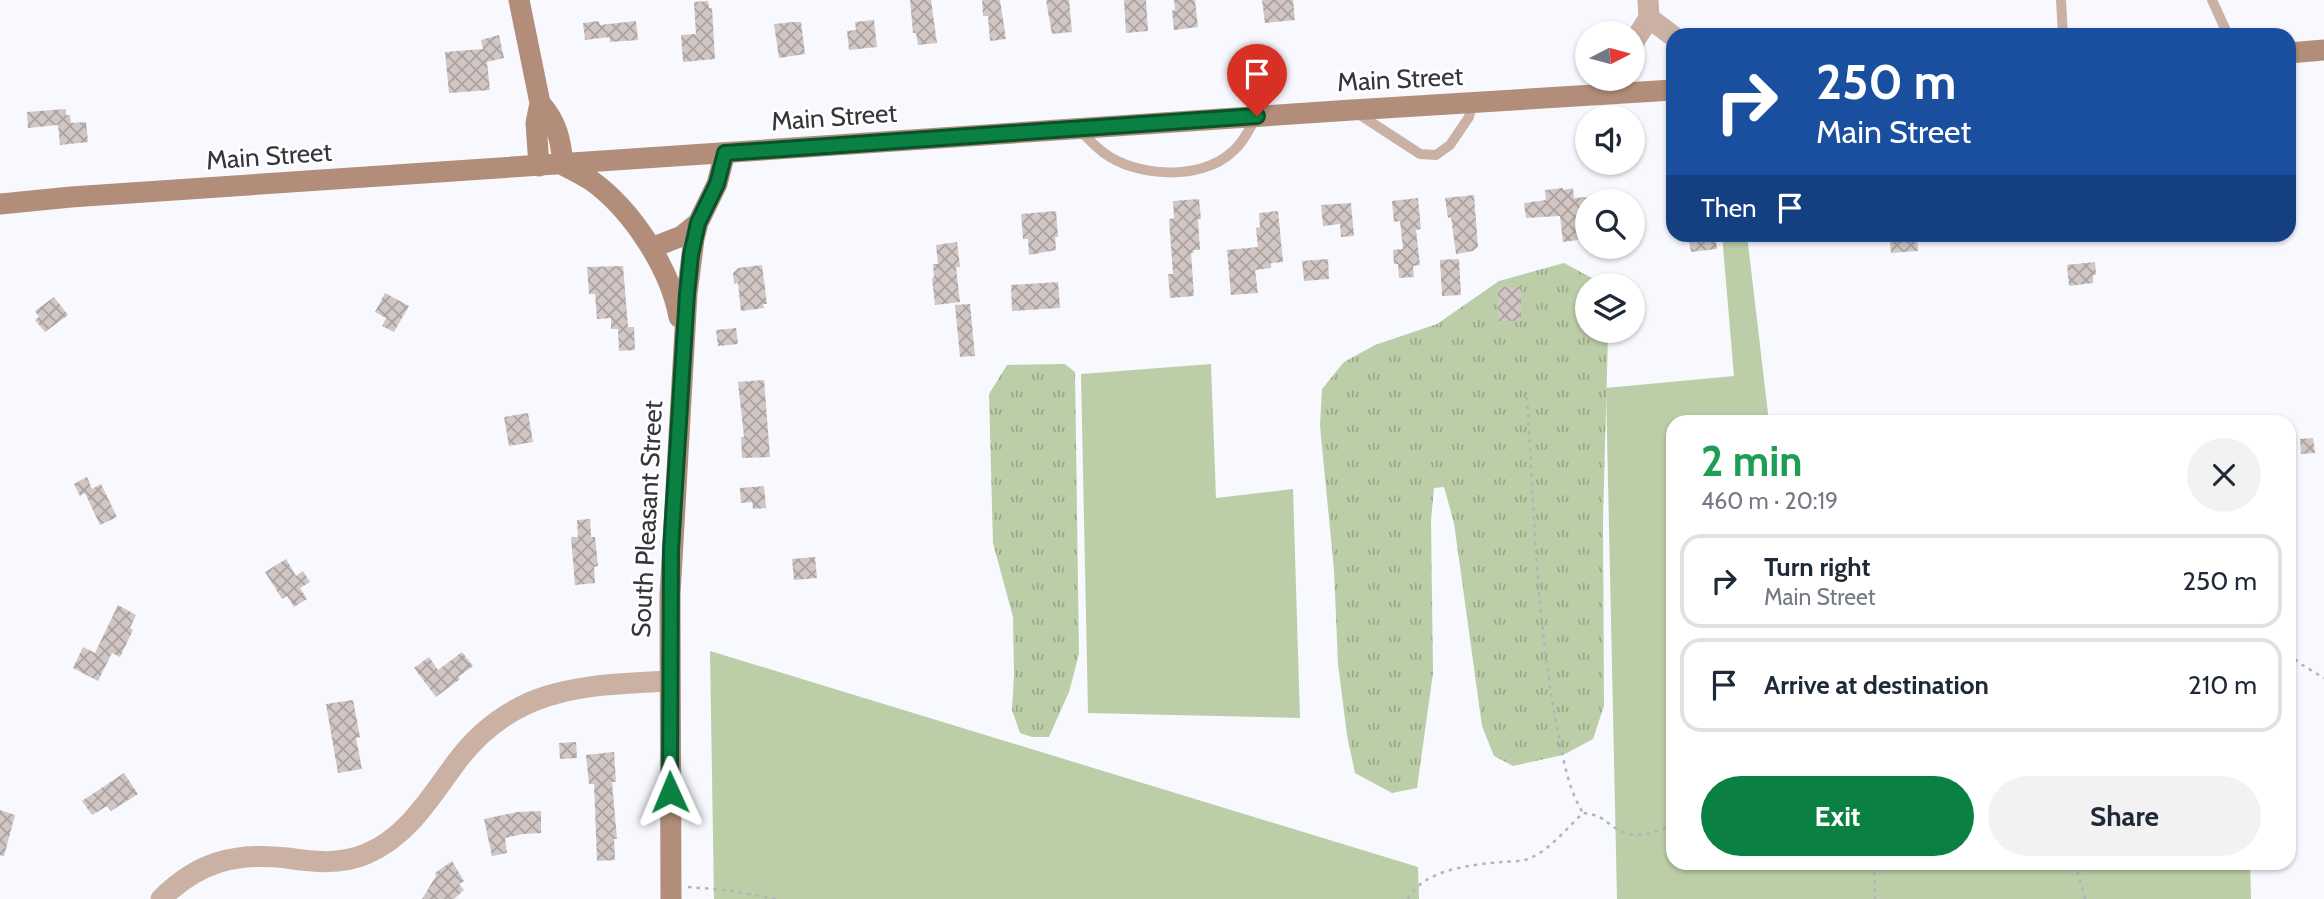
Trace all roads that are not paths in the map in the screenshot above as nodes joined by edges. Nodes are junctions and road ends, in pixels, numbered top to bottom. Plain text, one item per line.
1 (519, 0) edge
2 (2061, 0) edge
3 (2212, 0) edge
4 (1648, 9) edge
5 (1666, 28) edge
6 (2063, 28) edge
7 (2225, 28) edge
8 (2324, 50) edge
9 (2296, 52) edge
10 (1666, 90) edge
11 (1596, 91) edge
12 (1592, 95) junction
13 (540, 103) junction
14 (1472, 103) junction
15 (1352, 110) junction
16 (1257, 116) junction
17 (1077, 128) junction
18 (725, 153) junction
19 (563, 165) junction
20 (539, 166) junction
21 (0, 204) edge
22 (698, 223) junction
23 (651, 248) junction
24 (684, 351) junction
25 (669, 681) junction
26 (671, 892) edge
27 (161, 899) edge

1 - 13 main road
2 - 6 lane
3 - 7 lane
4 - 5 street
8 - 9 main road
10 - 12 main road, Main Street
11 - 12 street
12 - 14 main road, Main Street
13 - 19 main road
13 - 20 main road
14 - 15 main road, Main Street
14 - 15 lane
15 - 16 main road, Main Street
16 - 17 main road, Main Street
16 - 17 lane
17 - 18 main road, Main Street
18 - 19 main road, Main Street
18 - 22 main road, South Pleasant Street
19 - 20 main road, Main Street
19 - 23 main road, South Pleasant Street
20 - 21 main road, Main Street
22 - 23 main road
22 - 24 main road, South Pleasant Street
23 - 24 main road, South Pleasant Street
24 - 25 main road, South Pleasant Street
25 - 26 main road, South Pleasant Street
25 - 27 street

